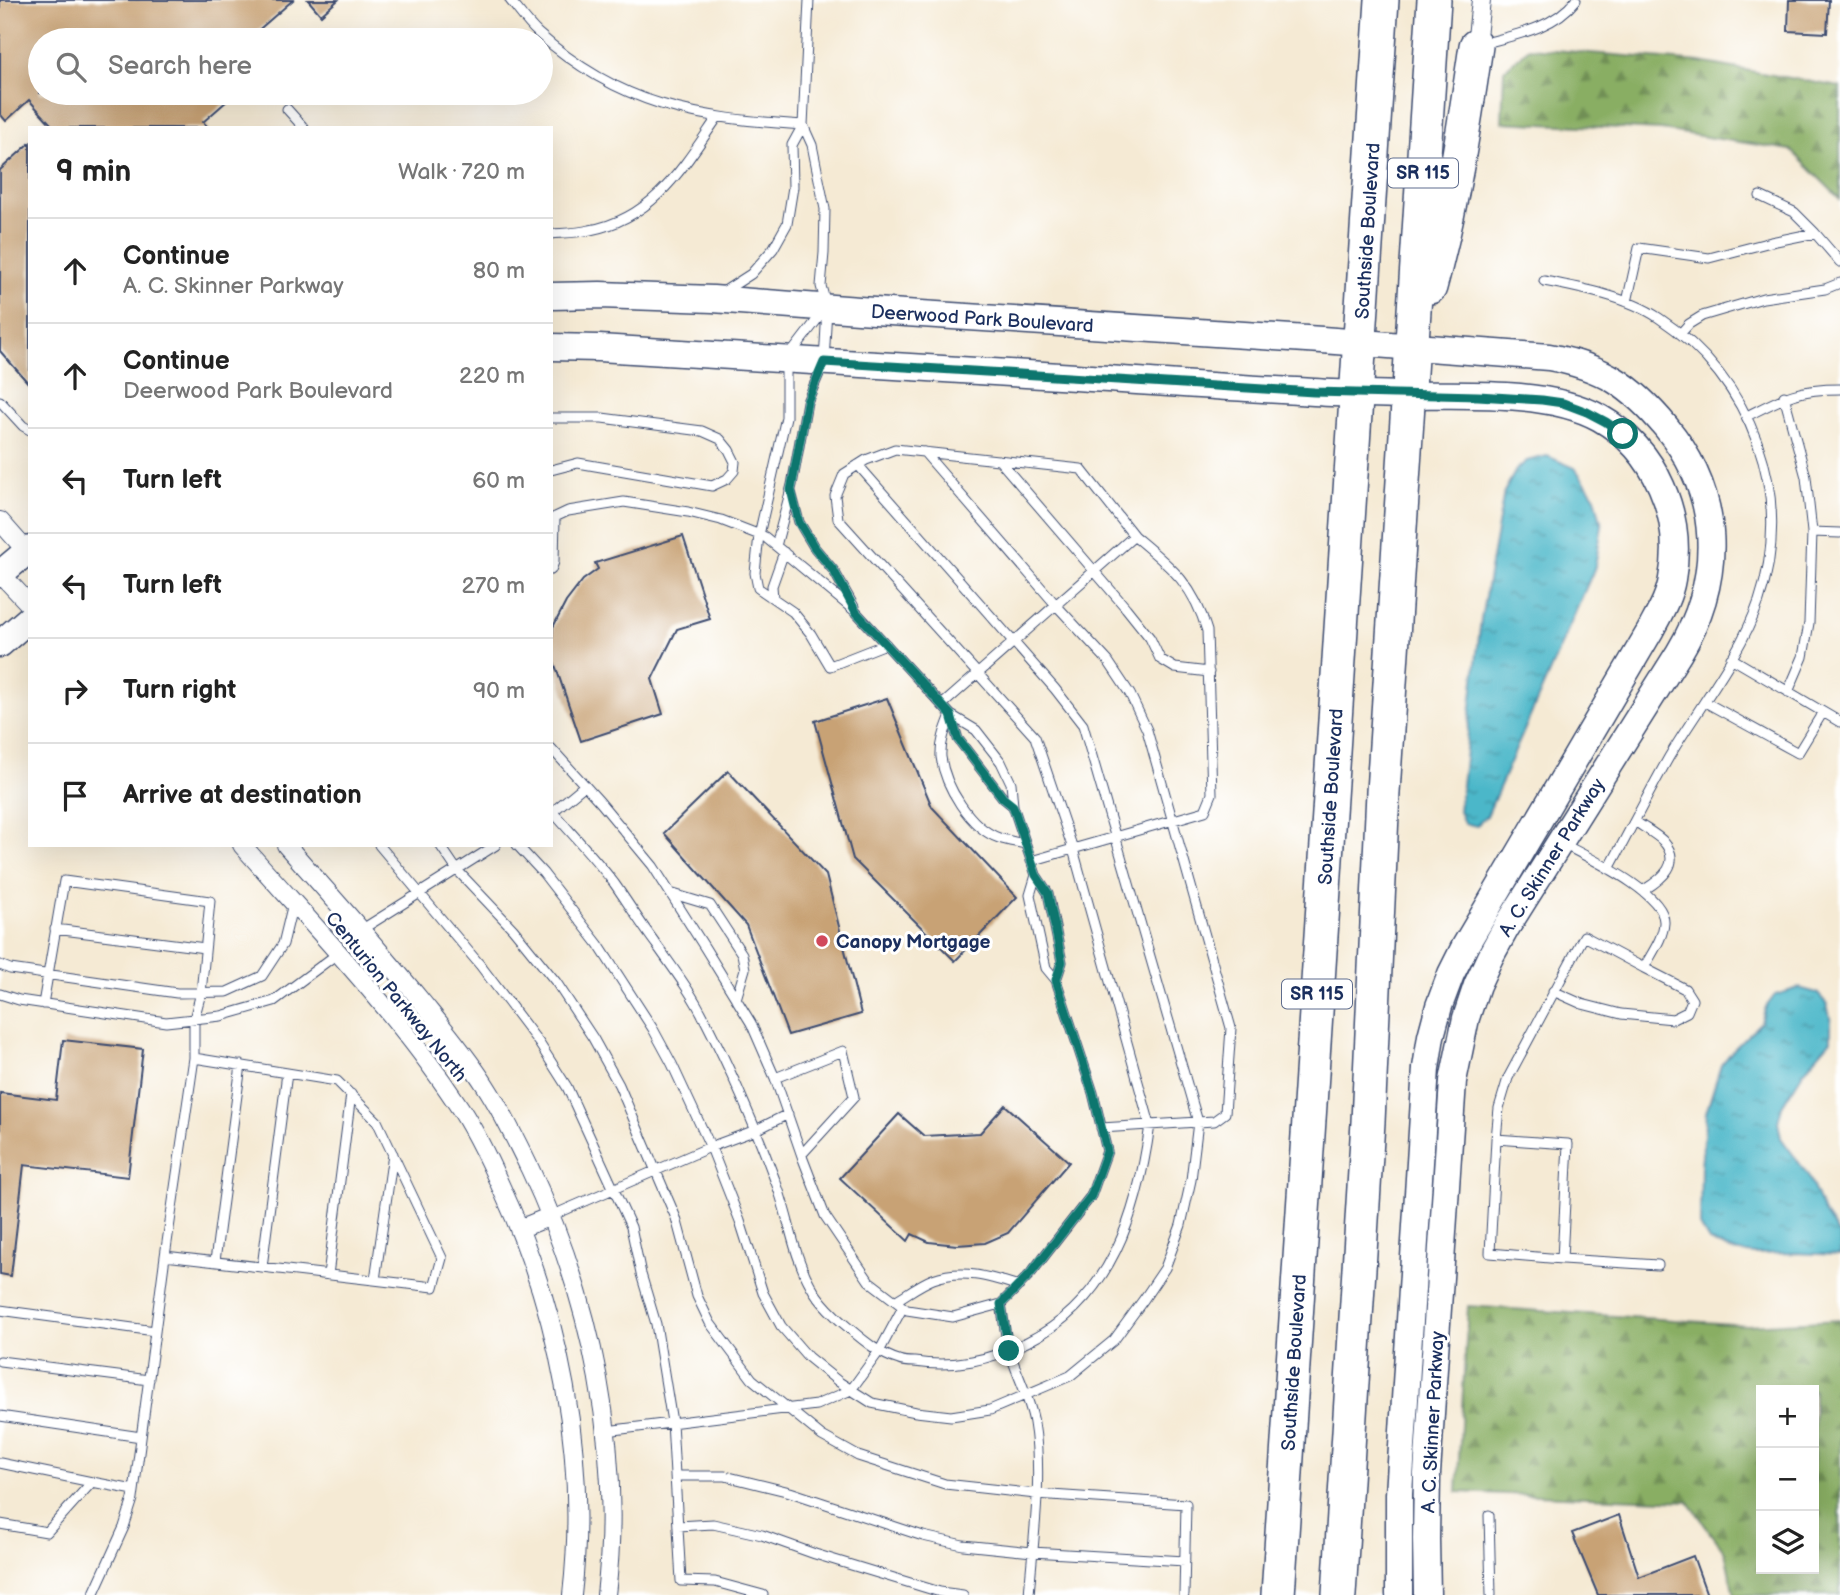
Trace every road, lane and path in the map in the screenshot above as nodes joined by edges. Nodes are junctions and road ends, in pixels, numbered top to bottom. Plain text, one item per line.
1 (510, 0) edge
2 (809, 0) edge
3 (1382, 0) edge
4 (1434, 0) edge
5 (1481, 0) edge
6 (1576, 0) edge
7 (534, 28) edge
8 (553, 44) edge
9 (1476, 46) junction
10 (287, 109) dead end
11 (717, 118) junction
12 (803, 125) junction
13 (302, 126) edge
14 (1760, 196) dead end
15 (1815, 233) junction
16 (553, 234) edge
17 (1840, 262) edge
18 (1544, 281) dead end
19 (1840, 284) edge
20 (553, 296) edge
21 (713, 299) junction
22 (1627, 302) junction
23 (827, 308) junction
24 (1679, 334) junction
25 (1360, 342) junction
26 (1412, 346) junction
27 (553, 347) edge
28 (786, 359) junction
29 (824, 362) junction
30 (1840, 389) edge
31 (1357, 394) junction
32 (1408, 395) junction
33 (1784, 396) junction
34 (0, 401) edge
35 (1747, 416) junction
36 (553, 418) edge
37 (28, 429) edge
38 (923, 452) junction
39 (999, 460) junction
40 (858, 465) junction
41 (553, 469) edge
42 (791, 490) junction
43 (553, 518) edge
44 (0, 521) edge
45 (1812, 532) junction
46 (1840, 533) edge
47 (759, 535) junction
48 (1134, 536) junction
49 (776, 546) junction
50 (28, 551) edge
51 (784, 552) junction
52 (28, 553) edge
53 (553, 565) edge
54 (1094, 571) junction
55 (0, 574) edge
56 (773, 598) junction
57 (28, 603) edge
58 (1056, 604) junction
59 (856, 612) junction
60 (28, 620) edge
61 (1013, 642) junction
62 (0, 644) edge
63 (886, 644) junction
64 (1731, 658) junction
65 (1209, 672) junction
66 (977, 674) junction
67 (1788, 692) junction
68 (1705, 702) junction
69 (942, 705) junction
70 (1823, 712) junction
71 (951, 715) junction
72 (1839, 720) edge
73 (553, 750) edge
74 (585, 785) junction
75 (1013, 806) junction
76 (553, 811) edge
77 (553, 813) edge
78 (1172, 820) junction
79 (1635, 821) junction
80 (1116, 837) junction
81 (1560, 842) junction
82 (1025, 844) junction
83 (244, 847) edge
84 (288, 847) edge
85 (381, 847) edge
86 (441, 847) edge
87 (493, 847) edge
88 (519, 847) edge
89 (1073, 849) junction
90 (1031, 861) junction
91 (1609, 869) junction
92 (457, 870) junction
93 (1036, 875) junction
94 (1644, 890) junction
95 (670, 893) junction
96 (419, 894) junction
97 (293, 903) junction
98 (55, 929) junction
99 (361, 930) junction
100 (205, 948) junction
101 (337, 954) junction
102 (0, 965) edge
103 (1644, 968) junction
104 (47, 974) junction
105 (1056, 980) junction
106 (1553, 991) junction
107 (201, 993) junction
108 (0, 995) edge
109 (736, 999) junction
110 (43, 1004) junction
111 (194, 1019) junction
112 (194, 1058) junction
113 (241, 1065) junction
114 (287, 1073) junction
115 (775, 1078) junction
116 (351, 1094) junction
117 (788, 1114) junction
118 (1198, 1122) junction
119 (1150, 1125) junction
120 (1101, 1128) junction
121 (756, 1130) junction
122 (1496, 1139) junction
123 (710, 1147) junction
124 (393, 1154) junction
125 (802, 1154) junction
126 (656, 1171) junction
127 (614, 1189) junction
128 (551, 1216) junction
129 (519, 1229) junction
130 (165, 1255) junction
131 (1562, 1259) junction
132 (215, 1261) junction
133 (1658, 1265) dead end
134 (262, 1267) junction
135 (328, 1275) junction
136 (375, 1280) junction
137 (1019, 1286) junction
138 (899, 1304) junction
139 (1001, 1304) junction
140 (0, 1310) edge
141 (155, 1331) junction
142 (880, 1350) junction
143 (1009, 1351) junction
144 (0, 1361) edge
145 (149, 1380) junction
146 (851, 1390) junction
147 (1027, 1395) junction
148 (791, 1409) junction
149 (0, 1416) edge
150 (672, 1422) junction
151 (606, 1431) junction
152 (141, 1437) junction
153 (0, 1463) edge
154 (675, 1476) junction
155 (92, 1482) junction
156 (134, 1490) junction
157 (1036, 1494) junction
158 (1489, 1515) dead end
159 (0, 1524) edge
160 (678, 1526) junction
161 (1032, 1552) junction
162 (1185, 1561) junction
163 (93, 1595) edge
164 (572, 1595) edge
165 (606, 1595) edge
166 (764, 1595) edge
167 (963, 1595) edge
168 (1029, 1595) edge
169 (1184, 1595) edge
170 (1278, 1595) edge
171 (1339, 1595) edge
172 (1399, 1595) edge
173 (1427, 1595) edge
174 (1491, 1595) edge

1 - 7 lane
2 - 12 lane
3 - 25 highway, Southside Boulevard / SR 115
4 - 26 highway, SR 115
5 - 9 street
6 - 9 lane
8 - 11 lane
9 - 26 highway
10 - 13 lane
11 - 12 lane
11 - 16 lane
12 - 21 lane
12 - 23 lane
14 - 15 lane
15 - 17 lane
15 - 22 lane
18 - 22 lane
19 - 24 lane
20 - 21 main road, Deerwood Park Boulevard
21 - 23 main road, Deerwood Park Boulevard
22 - 24 lane
23 - 25 main road, Deerwood Park Boulevard
23 - 28 lane
23 - 29 lane
24 - 35 lane
25 - 26 main road, Deerwood Park Boulevard
25 - 31 highway, Southside Boulevard / SR 115
26 - 32 highway, SR 115
26 - 81 main road, A. C. Skinner Parkway
27 - 28 main road
28 - 29 main road
28 - 47 lane
29 - 31 main road
29 - 42 lane
30 - 33 lane
31 - 32 main road
31 - 170 highway, Southside Boulevard / SR 115
32 - 171 highway, SR 115
32 - 172 main road, A. C. Skinner Parkway
33 - 35 lane
33 - 45 lane
34 - 37 lane
35 - 64 lane
36 - 41 lane
38 - 39 lane
38 - 40 lane
38 - 58 lane
39 - 48 lane
39 - 54 lane
40 - 61 lane
40 - 66 lane
42 - 49 lane
42 - 59 lane
43 - 47 lane
43 - 53 lane
44 - 50 street
45 - 46 lane
45 - 67 lane
47 - 49 lane
47 - 56 lane
48 - 54 lane
48 - 65 lane
49 - 51 lane
51 - 56 lane
51 - 59 lane
52 - 55 main road
54 - 58 lane
54 - 65 lane
55 - 57 street
56 - 63 lane
58 - 61 lane
58 - 78 lane
59 - 63 lane
60 - 62 main road
61 - 66 lane
61 - 80 lane
63 - 69 lane
64 - 67 lane
64 - 68 lane
65 - 78 lane
66 - 69 lane
66 - 89 lane
67 - 70 lane
68 - 70 lane
68 - 79 lane
69 - 71 lane
70 - 72 lane
71 - 75 lane
71 - 75 lane
71 - 82 lane
73 - 74 lane
74 - 76 lane
74 - 95 lane
75 - 82 lane
77 - 121 lane
78 - 80 lane
78 - 118 lane
79 - 91 lane
79 - 94 lane
80 - 89 lane
80 - 118 lane
81 - 91 lane
81 - 173 main road, A. C. Skinner Parkway
82 - 90 lane
83 - 97 street, Centurion Parkway North
84 - 99 street, Centurion Parkway North
85 - 96 lane
86 - 92 lane
87 - 92 lane
88 - 123 lane
89 - 90 lane
89 - 119 lane
90 - 93 lane
91 - 94 lane
92 - 96 lane
92 - 126 lane
93 - 105 lane
93 - 105 lane
94 - 103 lane
95 - 109 lane
95 - 109 lane
96 - 99 lane
96 - 127 lane
97 - 101 street, Centurion Parkway North
97 - 107 lane
98 - 100 lane
98 - 100 lane
98 - 104 lane
99 - 128 street, Centurion Parkway North
100 - 107 lane
101 - 111 lane
101 - 129 street, Centurion Parkway North
102 - 104 lane
103 - 106 lane
103 - 106 lane
104 - 107 lane
104 - 110 lane
105 - 120 lane
106 - 122 lane
107 - 111 lane
108 - 110 lane
109 - 115 lane
110 - 111 lane
111 - 112 lane
112 - 113 lane
112 - 130 lane
113 - 114 lane
113 - 132 lane
114 - 116 lane
114 - 134 lane
115 - 117 lane
115 - 125 lane
116 - 124 lane
116 - 135 lane
117 - 121 lane
117 - 125 lane
118 - 119 lane
118 - 147 lane
119 - 120 lane
119 - 143 lane
120 - 137 lane
121 - 123 lane
121 - 142 lane
122 - 131 lane
122 - 131 lane
123 - 126 lane
123 - 146 lane
124 - 136 lane
124 - 136 lane
125 - 138 lane
126 - 127 lane
126 - 148 lane
127 - 128 lane
127 - 150 lane
128 - 129 street
128 - 151 street, Centurion Parkway North
129 - 164 street, Centurion Parkway North
130 - 132 lane
130 - 141 lane
131 - 133 lane
132 - 134 lane
134 - 135 lane
135 - 136 lane
137 - 138 lane
137 - 139 lane
138 - 139 lane
138 - 142 lane
139 - 143 lane
140 - 141 lane
141 - 145 lane
142 - 143 lane
142 - 146 lane
143 - 147 lane
144 - 145 lane
145 - 152 lane
146 - 147 lane
146 - 148 lane
147 - 157 lane
148 - 150 lane
148 - 157 lane
149 - 152 lane
150 - 151 lane
150 - 154 lane
151 - 165 street, Centurion Parkway North
152 - 156 lane
153 - 155 lane
154 - 160 lane
154 - 161 lane
155 - 156 lane
155 - 159 lane
156 - 163 lane
157 - 161 lane
157 - 162 lane
158 - 174 lane
160 - 166 lane
160 - 167 lane
161 - 162 lane
161 - 168 lane
162 - 169 lane

